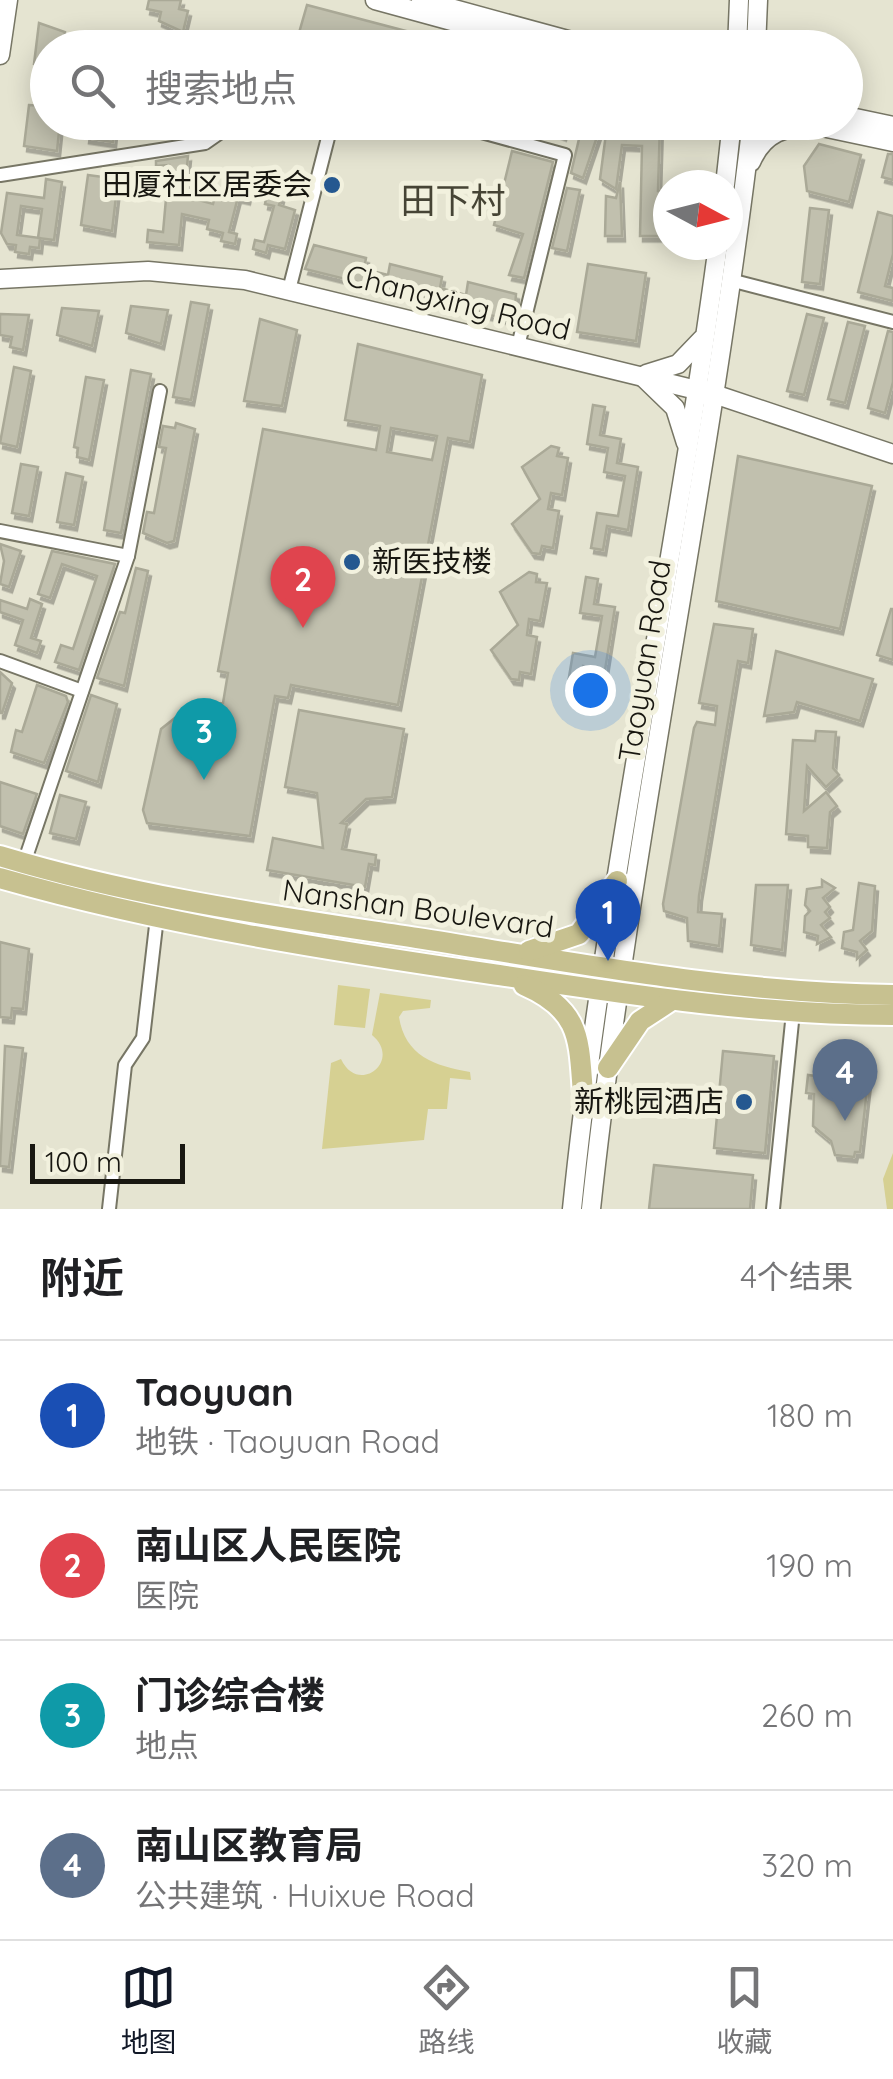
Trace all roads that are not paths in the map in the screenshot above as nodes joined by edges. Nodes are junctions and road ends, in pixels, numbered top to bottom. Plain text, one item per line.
1 (8, 0) edge
2 (375, 0) edge
3 (422, 0) edge
4 (739, 0) edge
5 (758, 0) edge
6 (484, 30) edge
7 (531, 30) edge
8 (737, 30) edge
9 (757, 30) edge
10 (0, 56) edge
11 (863, 120) edge
12 (893, 126) edge
13 (863, 136) edge
14 (209, 140) edge
15 (327, 140) edge
16 (512, 140) edge
17 (724, 140) edge
18 (730, 140) edge
19 (750, 140) edge
20 (766, 140) edge
21 (893, 142) edge
22 (728, 160) junction
23 (727, 170) edge
24 (0, 175) edge
25 (746, 176) junction
26 (716, 260) edge
27 (0, 279) edge
28 (734, 281) junction
29 (288, 290) junction
30 (893, 322) edge
31 (707, 328) junction
32 (518, 346) junction
33 (641, 376) junction
34 (160, 391) dead end
35 (708, 392) junction
36 (688, 451) junction
37 (893, 454) edge
38 (0, 531) edge
39 (128, 556) junction
40 (0, 661) edge
41 (82, 690) junction
42 (0, 856) edge
43 (24, 863) junction
44 (0, 878) edge
45 (617, 881) junction
46 (158, 917) junction
47 (507, 953) junction
48 (614, 969) junction
49 (504, 976) junction
50 (610, 991) junction
51 (893, 994) edge
52 (672, 1000) junction
53 (793, 1012) junction
54 (893, 1015) edge
55 (608, 1068) junction
56 (584, 1105) junction
57 (109, 1209) edge
58 (572, 1209) edge
59 (591, 1209) edge
60 (773, 1209) edge

1 - 10 main road
2 - 6 main road
3 - 7 main road
4 - 8 main road
5 - 9 main road
11 - 12 main road
13 - 21 main road
14 - 24 street
15 - 29 street
16 - 32 street
17 - 22 main road
18 - 22 main road
19 - 25 main road, Taoyuan Road
20 - 25 main road
22 - 23 main road
25 - 28 main road, Taoyuan Road
26 - 31 main road, Taoyuan Road
27 - 29 main road, Changxing Road
28 - 30 street
28 - 35 main road, Taoyuan Road
29 - 32 main road, Changxing Road
31 - 33 main road
31 - 35 main road, Taoyuan Road
32 - 33 main road, Changxing Road
33 - 35 main road, Changxing Road
33 - 36 main road
34 - 39 street
35 - 36 main road, Taoyuan Road
35 - 37 main road, Changxing Road
35 - 48 main road, Taoyuan Road
36 - 45 main road, Taoyuan Road
38 - 39 street
39 - 41 street
40 - 41 street
41 - 43 street
42 - 43 main road, Nanshan Boulevard
43 - 47 main road, Nanshan Boulevard
44 - 46 main road, Nanshan Boulevard
45 - 47 main road
45 - 48 main road, Taoyuan Road
46 - 49 main road, Nanshan Boulevard
46 - 57 street
47 - 48 main road, Nanshan Boulevard
48 - 50 main road, Taoyuan Road
48 - 51 main road, Nanshan Boulevard
49 - 50 main road, Nanshan Boulevard
49 - 56 main road
50 - 52 main road, Nanshan Boulevard
50 - 55 main road, Taoyuan Road
50 - 56 main road, Taoyuan Road
52 - 53 main road, Nanshan Boulevard
52 - 55 main road
53 - 54 main road, Nanshan Boulevard
53 - 60 street
55 - 59 main road, Taoyuan Road
56 - 58 main road, Taoyuan Road

